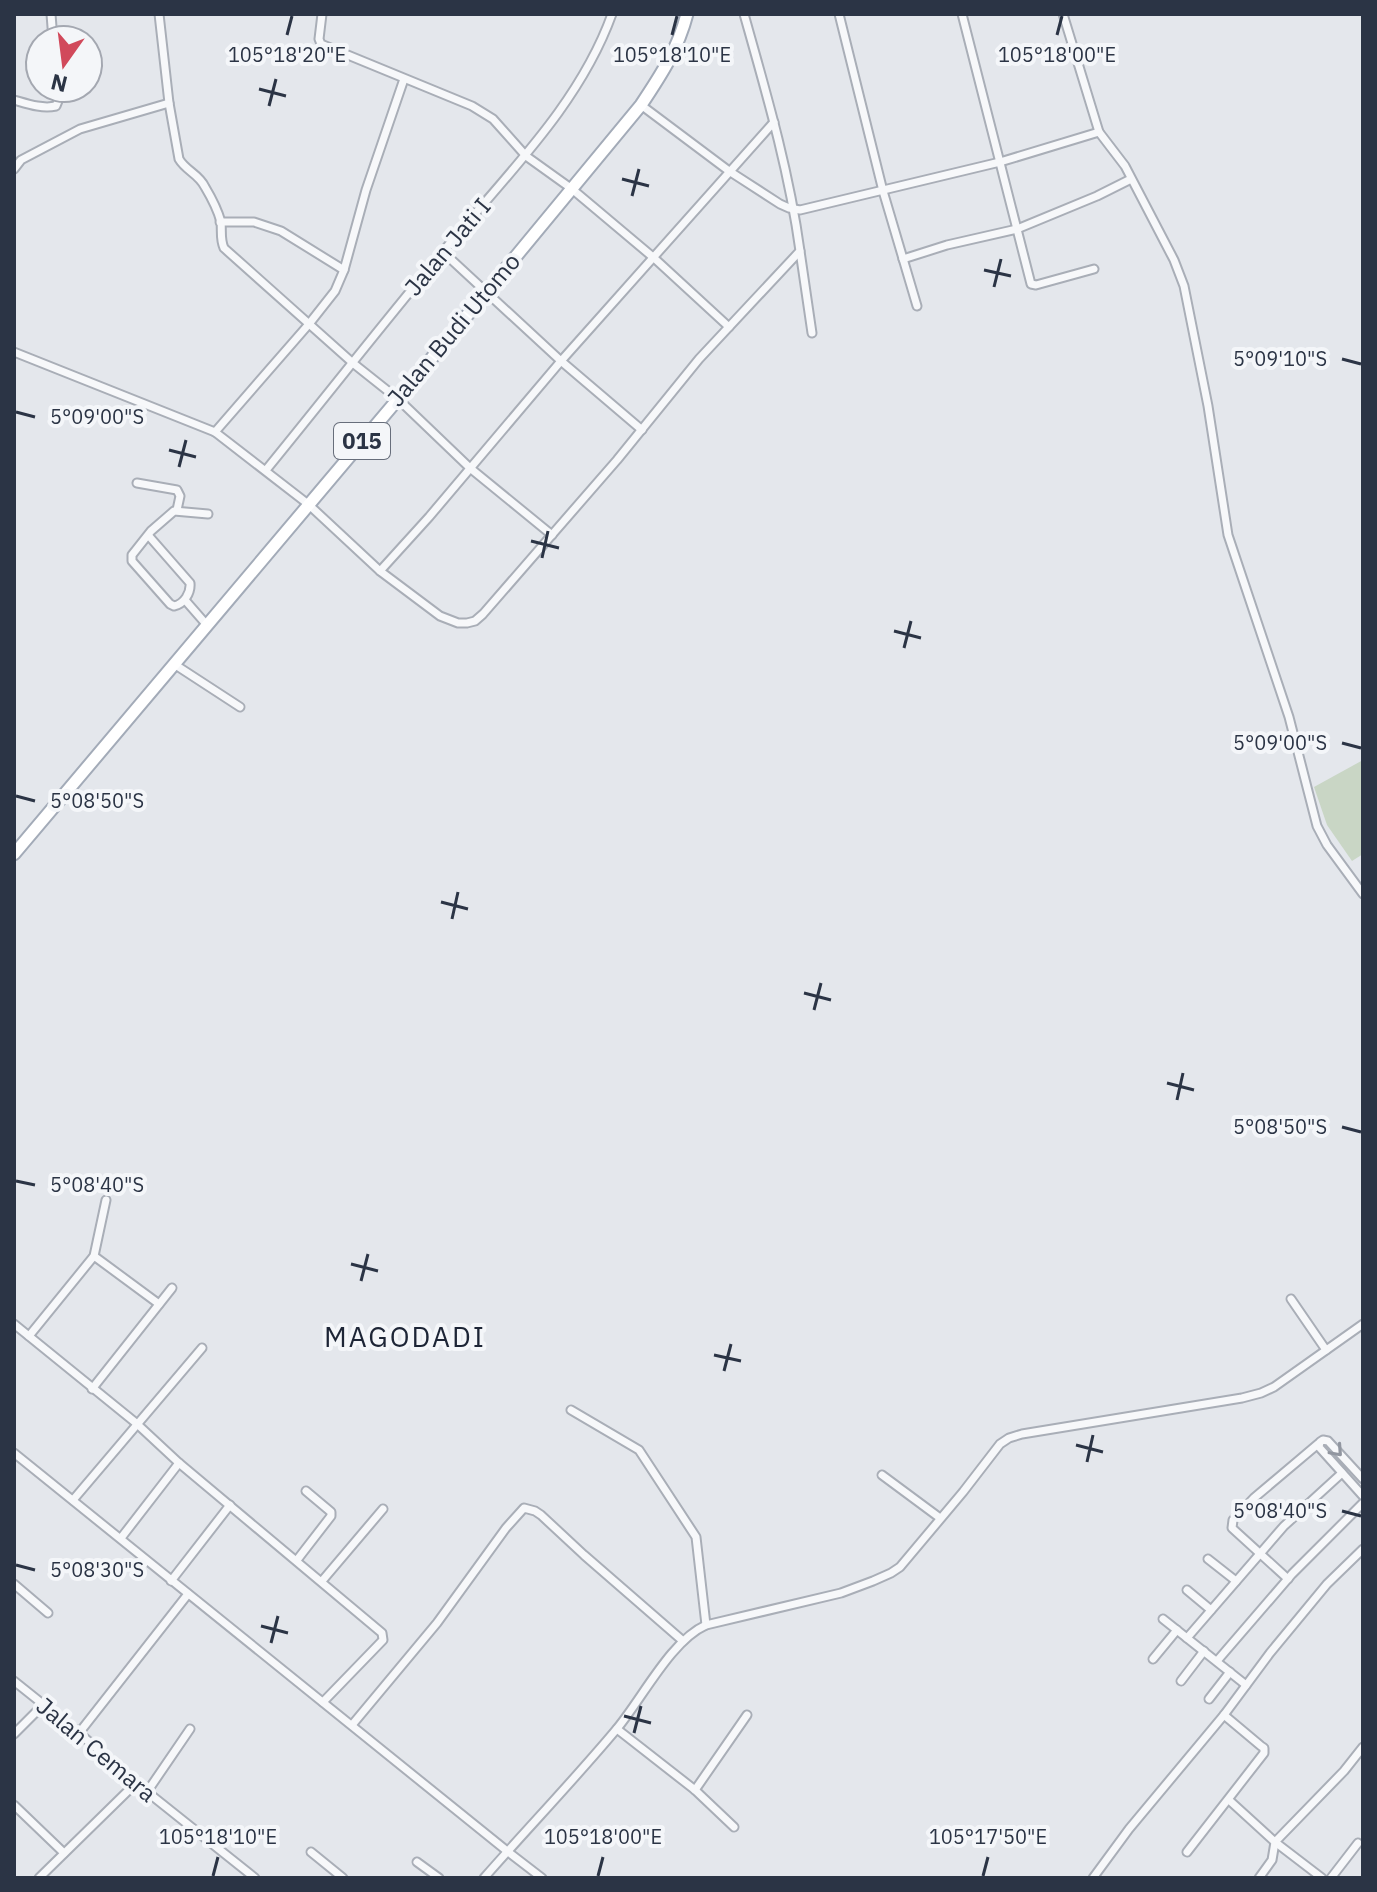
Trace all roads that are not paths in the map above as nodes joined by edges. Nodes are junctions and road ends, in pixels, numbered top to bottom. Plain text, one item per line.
1 (159, 14) edge
2 (322, 14) edge
3 (612, 14) edge
4 (687, 14) edge
5 (744, 14) edge
6 (839, 14) edge
7 (962, 14) edge
8 (1063, 14) edge
9 (404, 79) junction
10 (169, 103) junction
11 (28, 104) edge
12 (57, 104) edge
13 (641, 105) junction
14 (774, 122) junction
15 (1099, 132) junction
16 (526, 156) junction
17 (1000, 162) junction
18 (14, 169) edge
19 (729, 171) junction
20 (1131, 179) junction
21 (572, 189) junction
22 (883, 191) junction
23 (794, 210) junction
24 (220, 222) junction
25 (1017, 229) junction
26 (800, 251) junction
27 (443, 252) junction
28 (654, 258) junction
29 (903, 259) junction
30 (1094, 269) dead end
31 (344, 270) junction
32 (486, 291) junction
33 (917, 306) dead end
34 (309, 324) junction
35 (729, 327) junction
36 (812, 333) dead end
37 (14, 352) edge
38 (561, 361) junction
39 (354, 364) junction
40 (398, 399) junction
41 (642, 430) junction
42 (215, 432) junction
43 (470, 468) junction
44 (266, 470) junction
45 (137, 483) dead end
46 (308, 504) junction
47 (177, 510) junction
48 (208, 514) dead end
49 (148, 535) junction
50 (552, 535) junction
51 (380, 571) junction
52 (185, 600) junction
53 (206, 624) junction
54 (174, 664) junction
55 (240, 707) dead end
56 (14, 854) edge
57 (1363, 894) edge
58 (106, 1200) dead end
59 (94, 1256) junction
60 (172, 1288) dead end
61 (1291, 1299) dead end
62 (159, 1304) junction
63 (14, 1324) edge
64 (1360, 1326) edge
65 (29, 1336) junction
66 (1363, 1336) edge
67 (202, 1348) dead end
68 (1326, 1350) junction
69 (92, 1389) junction
70 (571, 1410) dead end
71 (136, 1423) junction
72 (1318, 1444) junction
73 (14, 1453) edge
74 (179, 1463) junction
75 (1342, 1473) junction
76 (882, 1475) dead end
77 (1363, 1479) edge
78 (306, 1491) dead end
79 (1363, 1496) edge
80 (73, 1500) junction
81 (1363, 1503) edge
82 (230, 1505) junction
83 (383, 1509) dead end
84 (940, 1518) junction
85 (121, 1538) junction
86 (1363, 1549) edge
87 (1261, 1553) junction
88 (1208, 1559) dead end
89 (297, 1560) junction
90 (1288, 1579) junction
91 (171, 1581) junction
92 (322, 1581) junction
93 (1236, 1581) junction
94 (14, 1584) edge
95 (1187, 1590) dead end
96 (188, 1594) junction
97 (1211, 1610) junction
98 (48, 1613) dead end
99 (1163, 1619) dead end
100 (706, 1625) junction
101 (1177, 1630) junction
102 (1187, 1638) junction
103 (683, 1641) junction
104 (1204, 1651) junction
105 (1153, 1659) dead end
106 (1217, 1661) junction
107 (1230, 1672) junction
108 (14, 1681) edge
109 (1181, 1681) dead end
110 (1246, 1685) junction
111 (1209, 1699) dead end
112 (323, 1702) junction
113 (42, 1706) junction
114 (747, 1715) dead end
115 (1224, 1715) junction
116 (352, 1725) junction
117 (190, 1729) dead end
118 (617, 1729) junction
119 (79, 1733) junction
120 (14, 1734) edge
121 (1363, 1747) edge
122 (136, 1783) junction
123 (695, 1790) junction
124 (147, 1792) junction
125 (1229, 1800) junction
126 (14, 1805) edge
127 (734, 1827) dead end
128 (1275, 1842) junction
129 (1358, 1843) dead end
130 (507, 1851) junction
131 (311, 1852) dead end
132 (1187, 1852) dead end
133 (64, 1853) junction
134 (417, 1862) dead end
135 (39, 1878) edge
136 (255, 1878) edge
137 (343, 1878) edge
138 (439, 1878) edge
139 (484, 1878) edge
140 (542, 1878) edge
141 (1093, 1878) edge
142 (1259, 1878) edge
143 (1322, 1878) edge
144 (1331, 1878) edge

1 - 10 street
2 - 9 street
3 - 16 street, Jalan Jati I
4 - 13 main road, Jalan Budi Utomo / 015
5 - 14 street
6 - 22 street
7 - 17 street
8 - 15 street
9 - 16 street
9 - 31 street
10 - 18 street
10 - 24 street
11 - 12 street
13 - 19 street
13 - 21 main road, Jalan Budi Utomo / 015
14 - 19 street
14 - 23 street
15 - 17 street
15 - 20 street
16 - 21 street
16 - 27 street, Jalan Jati I
17 - 22 street
17 - 25 street
19 - 23 street
19 - 28 street
20 - 25 street
20 - 57 street
21 - 28 street
21 - 32 main road, Jalan Budi Utomo / 015
22 - 23 street
22 - 29 street
23 - 26 street
24 - 31 street
24 - 34 street
25 - 29 street
25 - 30 street
26 - 35 street
26 - 36 street
27 - 32 street
27 - 39 street, Jalan Jati I
28 - 35 street
28 - 38 street
29 - 33 street
31 - 34 street
32 - 38 street
32 - 40 main road, Jalan Budi Utomo / 015
34 - 39 street
34 - 42 street
35 - 41 street
37 - 42 street
38 - 41 street
38 - 43 street
39 - 40 street
39 - 44 street, Jalan Jati I
40 - 43 street
40 - 46 main road, Jalan Budi Utomo / 015
41 - 50 street
42 - 44 street
43 - 50 street
43 - 51 street
44 - 46 street
45 - 47 street
46 - 51 street
46 - 53 main road, Jalan Budi Utomo / 015
47 - 48 street
47 - 49 street
49 - 52 street
49 - 52 street
50 - 51 street
52 - 53 street
53 - 54 main road, Jalan Budi Utomo / 015
54 - 55 street
54 - 56 main road, Jalan Budi Utomo / 015
58 - 59 street
59 - 62 street
59 - 65 street
60 - 62 street
61 - 68 street
62 - 69 street
63 - 65 street
64 - 66 street
64 - 68 street
65 - 69 street
67 - 71 street
68 - 84 street
69 - 71 street
70 - 100 street
71 - 74 street
71 - 80 street
72 - 75 street
72 -> 77 street
72 - 87 street
73 - 80 street
74 - 82 street
74 - 85 street
75 - 79 street
75 - 87 street
76 - 84 street
78 - 89 street
80 - 85 street
81 - 90 street
82 - 89 street
82 - 91 street
83 - 92 street
84 - 100 street
85 - 91 street
86 - 110 street
87 - 90 street
87 - 93 street
88 - 93 street
89 - 92 street
90 - 106 street
91 - 96 street
92 - 112 street
93 - 97 street
94 - 98 street
95 - 97 street
96 - 112 street
96 - 119 street
97 - 102 street
99 - 101 street
100 - 103 street
101 - 102 street
101 - 105 street
102 - 104 street
103 - 116 street
103 - 118 street
104 - 106 street
104 - 109 street
106 - 107 street
107 - 110 street
107 - 111 street
108 - 113 street, Jalan Cemara
110 - 115 street
112 - 116 street
113 - 119 street, Jalan Cemara
113 - 120 street
114 - 123 street
115 - 125 street
115 - 141 street
116 - 130 street
117 - 124 street
118 - 123 street
118 - 130 street
119 - 122 street, Jalan Cemara
121 - 128 street
122 - 124 street, Jalan Cemara
122 - 133 street
123 - 127 street
124 - 136 street, Jalan Cemara
125 - 128 street
125 - 132 street
126 - 133 street
128 - 142 street
128 - 143 street
129 - 144 street
130 - 139 street
130 - 140 street
131 - 137 street
133 - 135 street
134 - 138 street

